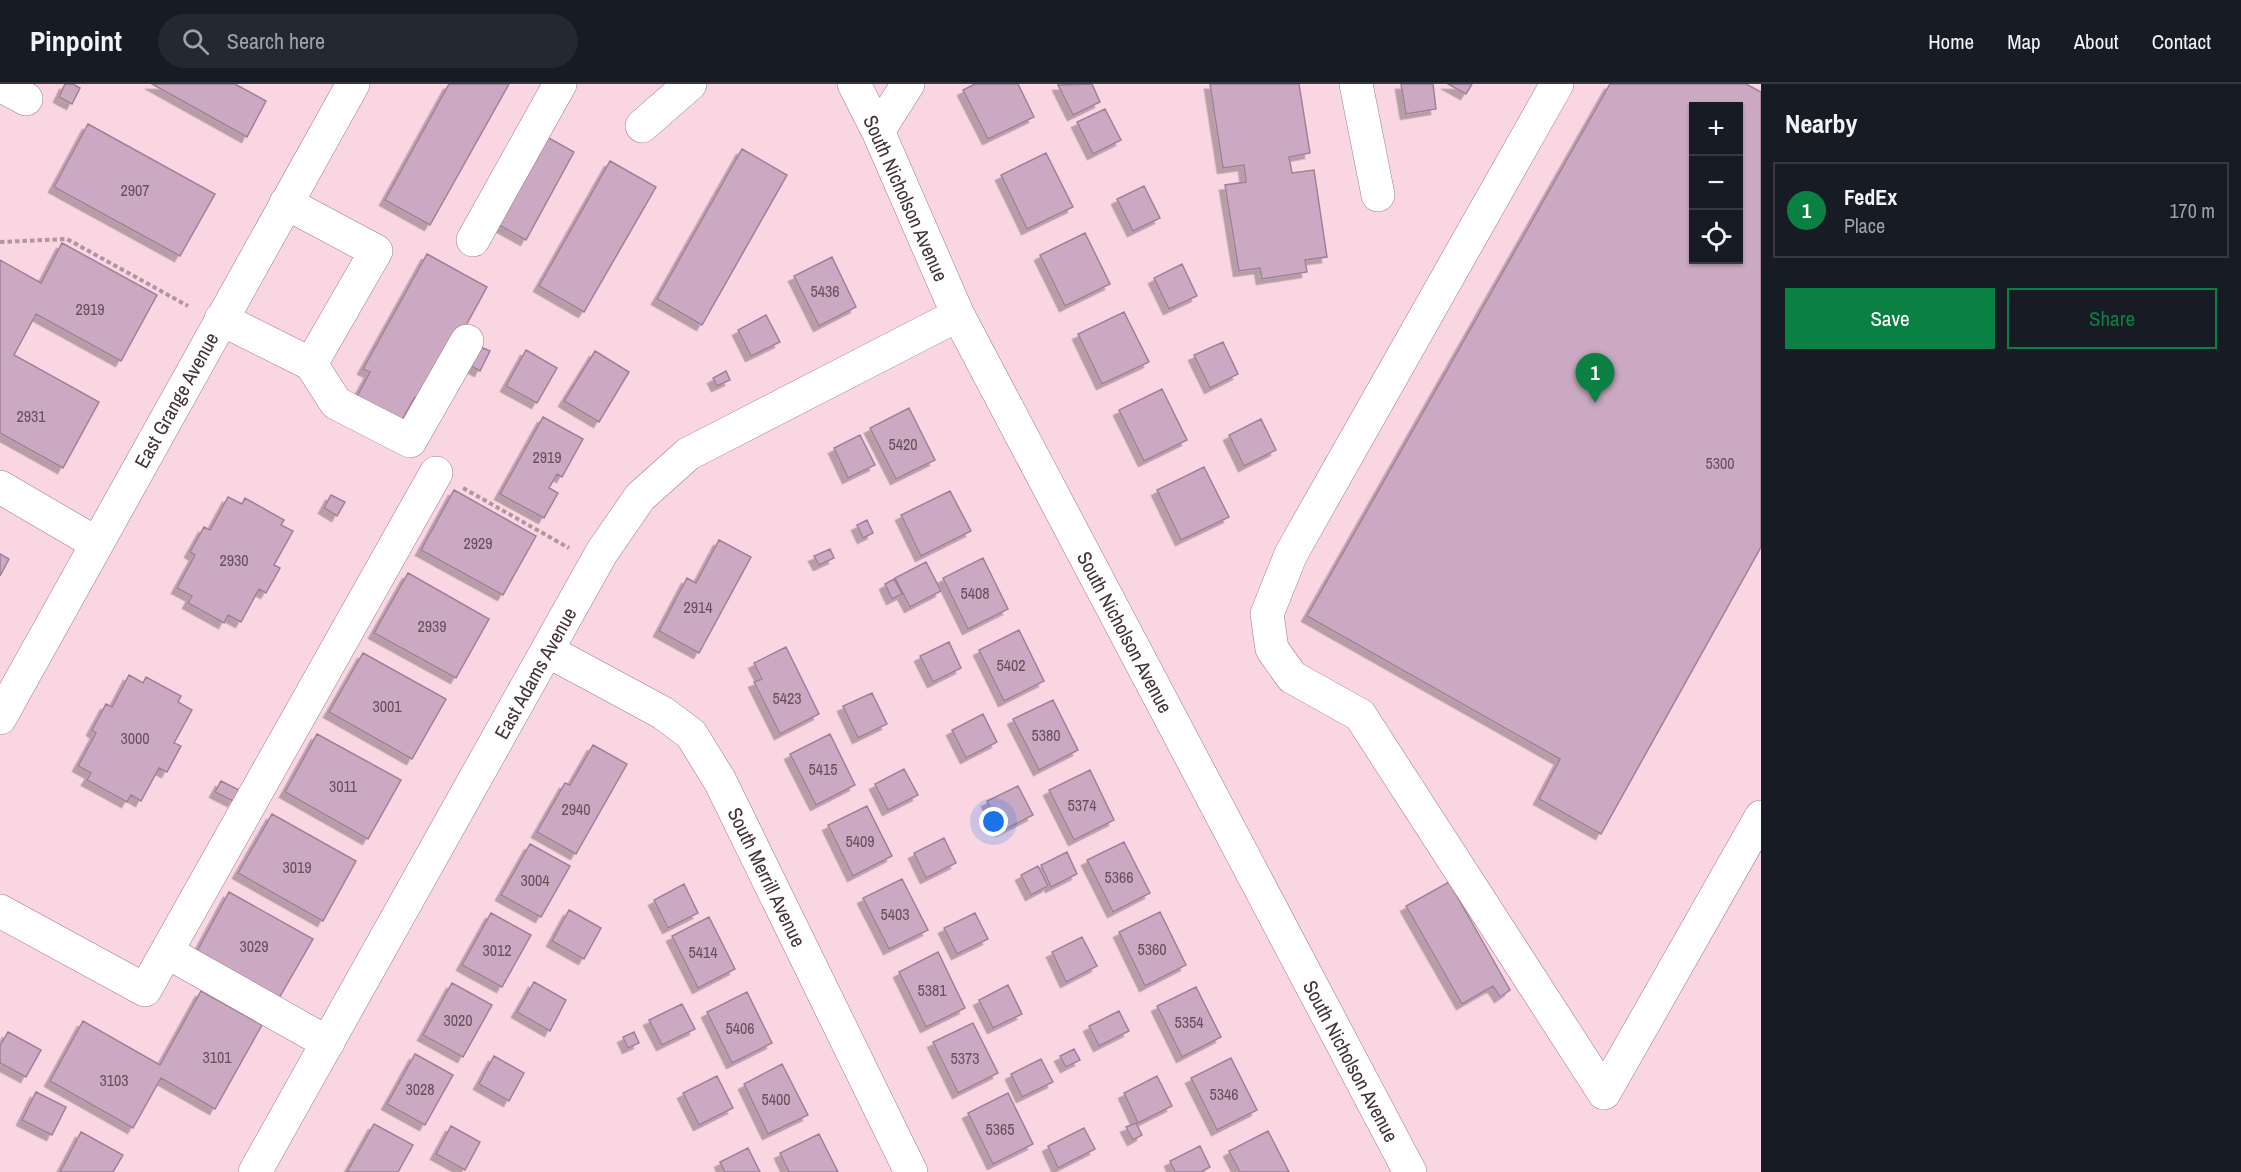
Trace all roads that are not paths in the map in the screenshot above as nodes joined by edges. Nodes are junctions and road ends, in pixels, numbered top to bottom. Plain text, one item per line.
1 (353, 84) edge
2 (560, 84) edge
3 (690, 84) edge
4 (854, 84) edge
5 (908, 84) edge
6 (1356, 84) edge
7 (1557, 84) edge
8 (642, 126) dead end
9 (878, 131) junction
10 (1378, 195) dead end
11 (286, 203) junction
12 (473, 240) dead end
13 (958, 315) junction
14 (221, 319) junction
15 (467, 341) dead end
16 (311, 364) junction
17 (436, 473) road end
18 (0, 487) edge
19 (96, 543) junction
20 (548, 651) junction
21 (0, 718) edge
22 (1761, 817) edge
23 (0, 911) edge
24 (167, 952) junction
25 (328, 1043) junction
26 (255, 1172) edge
27 (911, 1172) edge
28 (1410, 1172) edge

1 - 11 street, East Grange Avenue
2 - 12 street
3 - 8 street
4 - 9 street, South Nicholson Avenue
5 - 9 street
6 - 10 street
7 - 22 street
9 - 13 street, South Nicholson Avenue
11 - 14 street, East Grange Avenue
11 - 16 street
13 - 20 street, East Adams Avenue
13 - 28 street, South Nicholson Avenue
14 - 16 street
14 - 19 street, East Grange Avenue
15 - 16 street
17 - 24 street
18 - 19 street
19 - 21 street, East Grange Avenue
20 - 25 street, East Adams Avenue
20 - 27 street, South Merrill Avenue
23 - 24 street
24 - 25 street
25 - 26 street, East Adams Avenue

